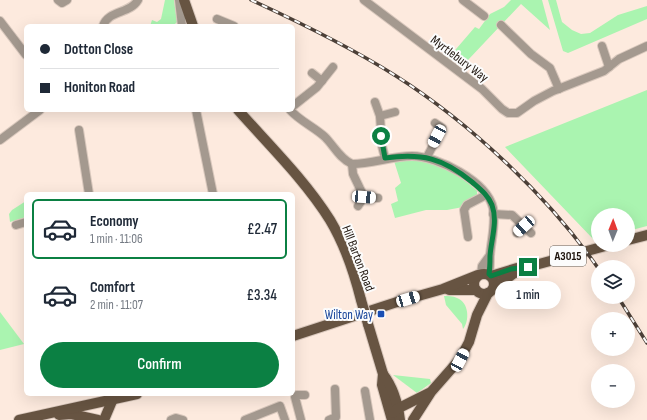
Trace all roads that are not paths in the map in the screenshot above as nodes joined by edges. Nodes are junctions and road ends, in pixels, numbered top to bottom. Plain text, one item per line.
1 (58, 0) edge
2 (67, 0) edge
3 (138, 0) edge
4 (179, 0) edge
5 (184, 0) edge
6 (463, 0) edge
7 (368, 1) edge
8 (484, 16) dead end
9 (217, 19) dead end
10 (0, 21) edge
11 (104, 24) edge
12 (182, 24) edge
13 (192, 24) edge
14 (229, 24) edge
15 (501, 25) dead end
16 (602, 46) dead end
17 (647, 46) edge
18 (24, 52) edge
19 (610, 67) junction
20 (333, 68) dead end
21 (312, 73) dead end
22 (322, 81) junction
23 (559, 88) junction
24 (375, 102) dead end
25 (295, 104) edge
26 (37, 112) edge
27 (196, 112) edge
28 (240, 112) edge
29 (293, 112) edge
30 (395, 112) dead end
31 (380, 116) junction
32 (435, 123) dead end
33 (79, 130) dead end
34 (0, 140) edge
35 (427, 157) junction
36 (385, 158) junction
37 (352, 164) junction
38 (89, 192) edge
39 (213, 192) edge
40 (486, 195) junction
41 (364, 197) junction
42 (378, 198) dead end
43 (358, 206) dead end
44 (493, 214) junction
45 (24, 223) edge
46 (16, 225) dead end
47 (524, 226) junction
48 (517, 233) dead end
49 (531, 233) dead end
50 (647, 235) edge
51 (468, 237) dead end
52 (635, 238) edge
53 (591, 250) edge
54 (528, 267) junction
55 (485, 275) junction
56 (443, 289) junction
57 (476, 290) junction
58 (490, 291) junction
59 (477, 315) junction
60 (295, 335) edge
61 (383, 374) junction
62 (335, 389) dead end
63 (365, 391) dead end
64 (431, 392) junction
65 (393, 393) junction
66 (304, 395) dead end
67 (124, 396) edge
68 (112, 401) junction
69 (407, 404) junction
70 (46, 414) junction
71 (395, 416) edge
72 (334, 419) edge
73 (19, 420) edge
74 (98, 420) edge
75 (104, 420) edge
76 (171, 420) edge
77 (184, 420) edge
78 (245, 420) edge
79 (284, 420) edge
80 (300, 420) edge
81 (370, 420) edge
82 (413, 420) edge

1 - 2 street
3 - 11 street
4 - 12 street
5 - 13 main road
6 - 8 street
7 - 23 street, Myrtlebury Way
9 - 14 street
10 - 18 street
15 - 23 street
16 - 19 street
17 - 19 street, Myrtlebury Way
19 - 23 street, Myrtlebury Way
20 - 22 street
21 - 22 street
22 - 25 street
24 - 31 street
26 - 34 street
27 - 39 street
28 - 61 main road, Hill Barton Road, bridge
29 - 37 street
30 - 31 street
31 - 36 street
32 - 35 street
33 - 38 street
35 - 36 street
35 - 40 street
36 - 37 street
37 - 41 street
40 - 44 street
40 - 51 street
41 - 42 street
41 - 43 street
44 - 47 street
44 - 55 street
45 - 46 street
47 - 48 street
47 - 49 street
50 - 52 main road
53 - 54 main road, A3015
54 - 55 main road, A3015
54 - 58 main road, A3015
55 - 56 main road
55 - 57 main road
55 - 58 main road
56 - 57 main road
56 - 60 main road
57 - 58 main road
57 - 59 main road, A3015
58 - 59 main road, A3015
59 - 64 main road, A3015
61 - 65 main road, Hill Barton Road
61 - 71 main road, Hill Barton Road
62 - 72 street
63 - 81 street
64 - 69 main road, A3015
64 - 82 main road, A3015
65 - 69 main road
65 - 71 main road, Hill Barton Road
66 - 80 street
67 - 68 main road
68 - 70 main road
68 - 75 main road
69 - 71 main road, A3015
70 - 73 main road
70 - 74 main road
76 - 77 street
78 - 79 street

